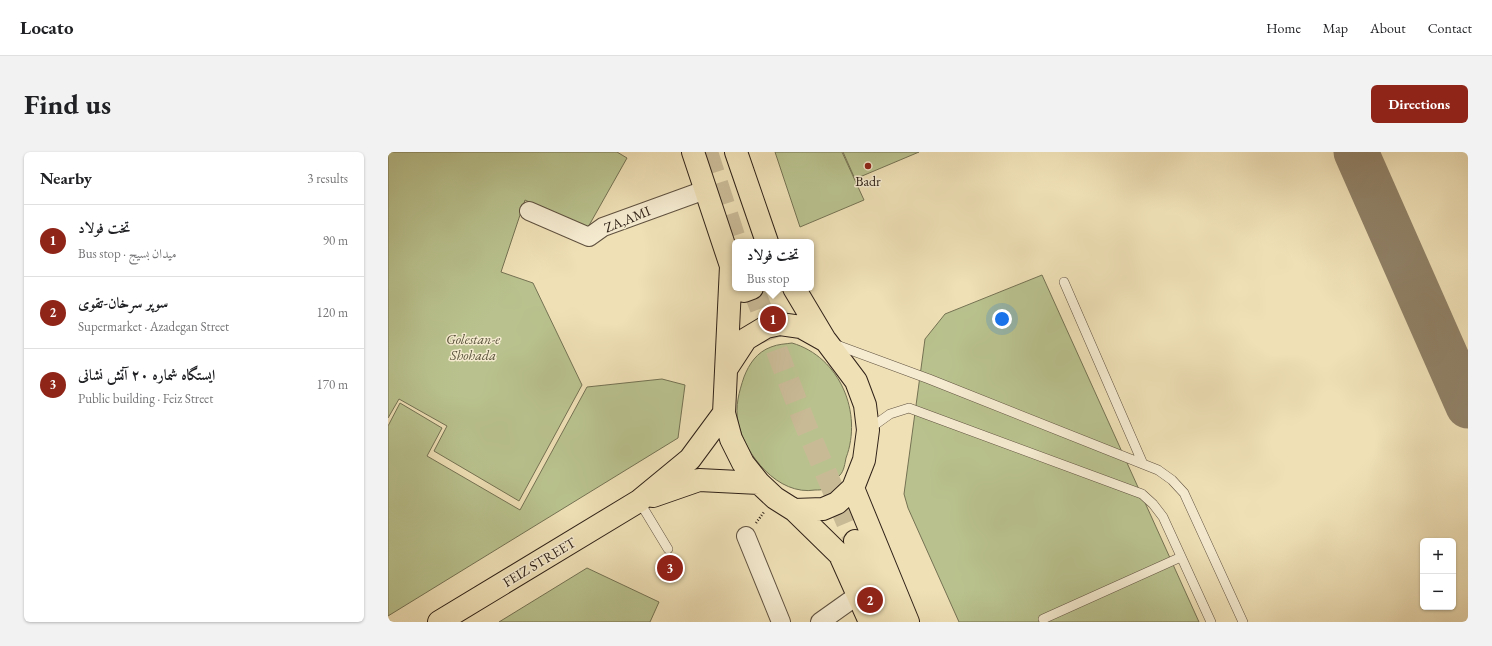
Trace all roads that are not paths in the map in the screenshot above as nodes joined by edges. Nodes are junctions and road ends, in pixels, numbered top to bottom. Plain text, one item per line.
1 (693, 152) edge
2 (736, 152) edge
3 (706, 190) junction
4 (528, 211) dead end
5 (765, 239) edge
6 (732, 269) edge
7 (1064, 282) dead end
8 (737, 291) edge
9 (796, 291) edge
10 (826, 341) junction
11 (727, 368) junction
12 (724, 413) junction
13 (868, 430) junction
14 (1143, 464) junction
15 (759, 483) junction
16 (853, 488) junction
17 (639, 501) junction
18 (794, 510) junction
19 (746, 536) road end
20 (855, 541) tunnel mouth
21 (668, 549) dead end
22 (1181, 557) junction
23 (858, 595) junction
24 (1043, 619) dead end
25 (439, 622) edge
26 (781, 622) edge
27 (820, 622) edge
28 (870, 622) edge
29 (890, 622) edge
30 (908, 622) edge
31 (1211, 622) edge
32 (1243, 622) edge

1 - 3 main road
2 - 5 main road
3 - 4 street, ZA,AMI
3 - 6 main road
7 - 14 lane
8 - 11 main road
9 - 10 main road
10 - 11 main road
10 - 13 main road
10 - 14 lane
11 - 12 main road
12 - 15 main road
12 - 17 main road
13 - 16 main road
13 - 22 lane
14 - 32 lane
15 - 17 main road
15 - 18 main road
16 - 18 main road
16 - 30 main road
17 - 21 lane
17 - 25 main road, FEIZ STREET
18 - 23 main road
19 - 26 street
20 - 29 main road
22 - 24 lane
22 - 31 lane
23 - 27 street
23 - 28 main road

